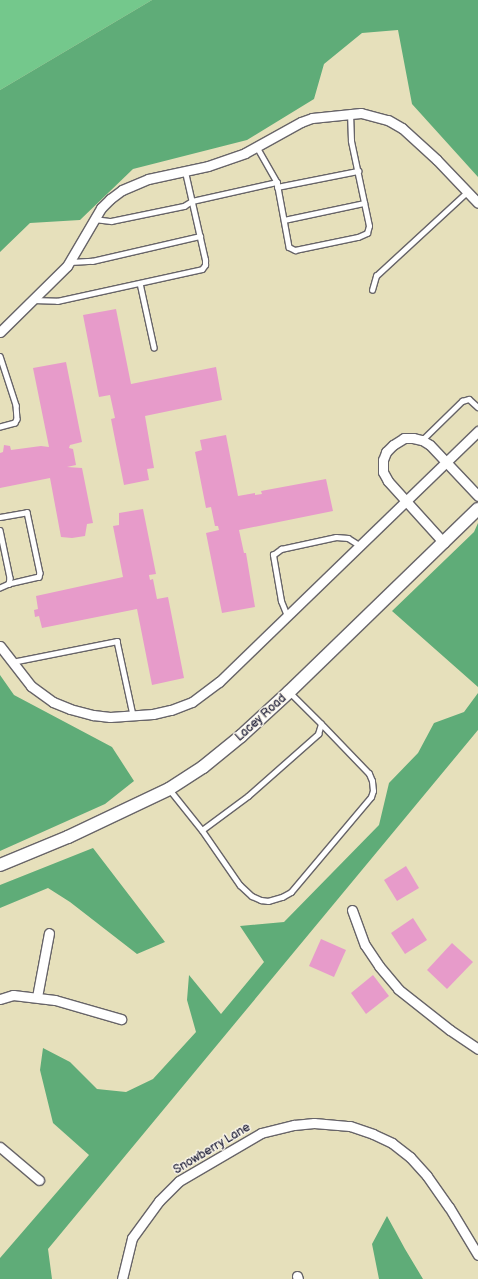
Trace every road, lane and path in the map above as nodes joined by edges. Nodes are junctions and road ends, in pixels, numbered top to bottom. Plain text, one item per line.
1 (350, 113) junction
2 (257, 147) junction
3 (358, 171) junction
4 (185, 172) junction
5 (277, 184) junction
6 (467, 192) junction
7 (192, 201) junction
8 (364, 203) junction
9 (478, 203) edge
10 (94, 218) junction
11 (284, 220) junction
12 (200, 236) junction
13 (70, 262) junction
14 (140, 283) junction
15 (372, 290) dead end
16 (33, 300) junction
17 (0, 332) edge
18 (154, 347) dead end
19 (0, 356) edge
20 (478, 407) edge
21 (0, 427) edge
22 (478, 431) edge
23 (422, 440) junction
24 (446, 462) junction
25 (478, 496) edge
26 (406, 501) junction
27 (478, 509) edge
28 (0, 517) edge
29 (0, 530) edge
30 (444, 543) junction
31 (360, 545) junction
32 (10, 584) junction
33 (0, 588) edge
34 (287, 616) junction
35 (0, 646) edge
36 (12, 662) junction
37 (290, 692) junction
38 (133, 715) junction
39 (321, 724) junction
40 (169, 789) junction
41 (202, 830) junction
42 (0, 865) edge
43 (352, 910) dead end
44 (49, 934) dead end
45 (38, 997) junction
46 (0, 999) edge
47 (121, 1019) dead end
48 (478, 1049) edge
49 (0, 1147) edge
50 (40, 1180) dead end
51 (478, 1256) edge
52 (122, 1279) edge

1 - 2 street
1 - 3 lane
1 - 6 street
2 - 4 street
2 - 5 lane
3 - 5 lane
3 - 8 lane
4 - 7 lane
4 - 10 street
5 - 7 lane
5 - 11 lane
6 - 9 street
6 - 15 lane
7 - 10 lane
7 - 12 lane
8 - 11 lane
8 - 11 lane
10 - 13 street
12 - 13 lane
12 - 14 lane
13 - 16 street
14 - 16 lane
14 - 18 lane
16 - 17 street
19 - 21 lane
20 - 23 lane
22 - 24 street
23 - 24 street
23 - 26 street
24 - 25 street
24 - 26 street
26 - 30 street
26 - 31 street
27 - 30 main road, Lacey Road
28 - 32 lane
29 - 32 lane
30 - 37 main road, Lacey Road
31 - 34 street
31 - 34 lane
32 - 33 lane
34 - 38 street
35 - 36 street
36 - 38 street
36 - 38 lane
37 - 39 lane
37 - 40 main road, Lacey Road
39 - 41 lane
39 - 41 lane
40 - 41 lane
40 - 42 main road, Lacey Road
43 - 48 street
44 - 45 street
45 - 46 street
45 - 47 street
49 - 50 street
51 - 52 street, Snowberry Lane

